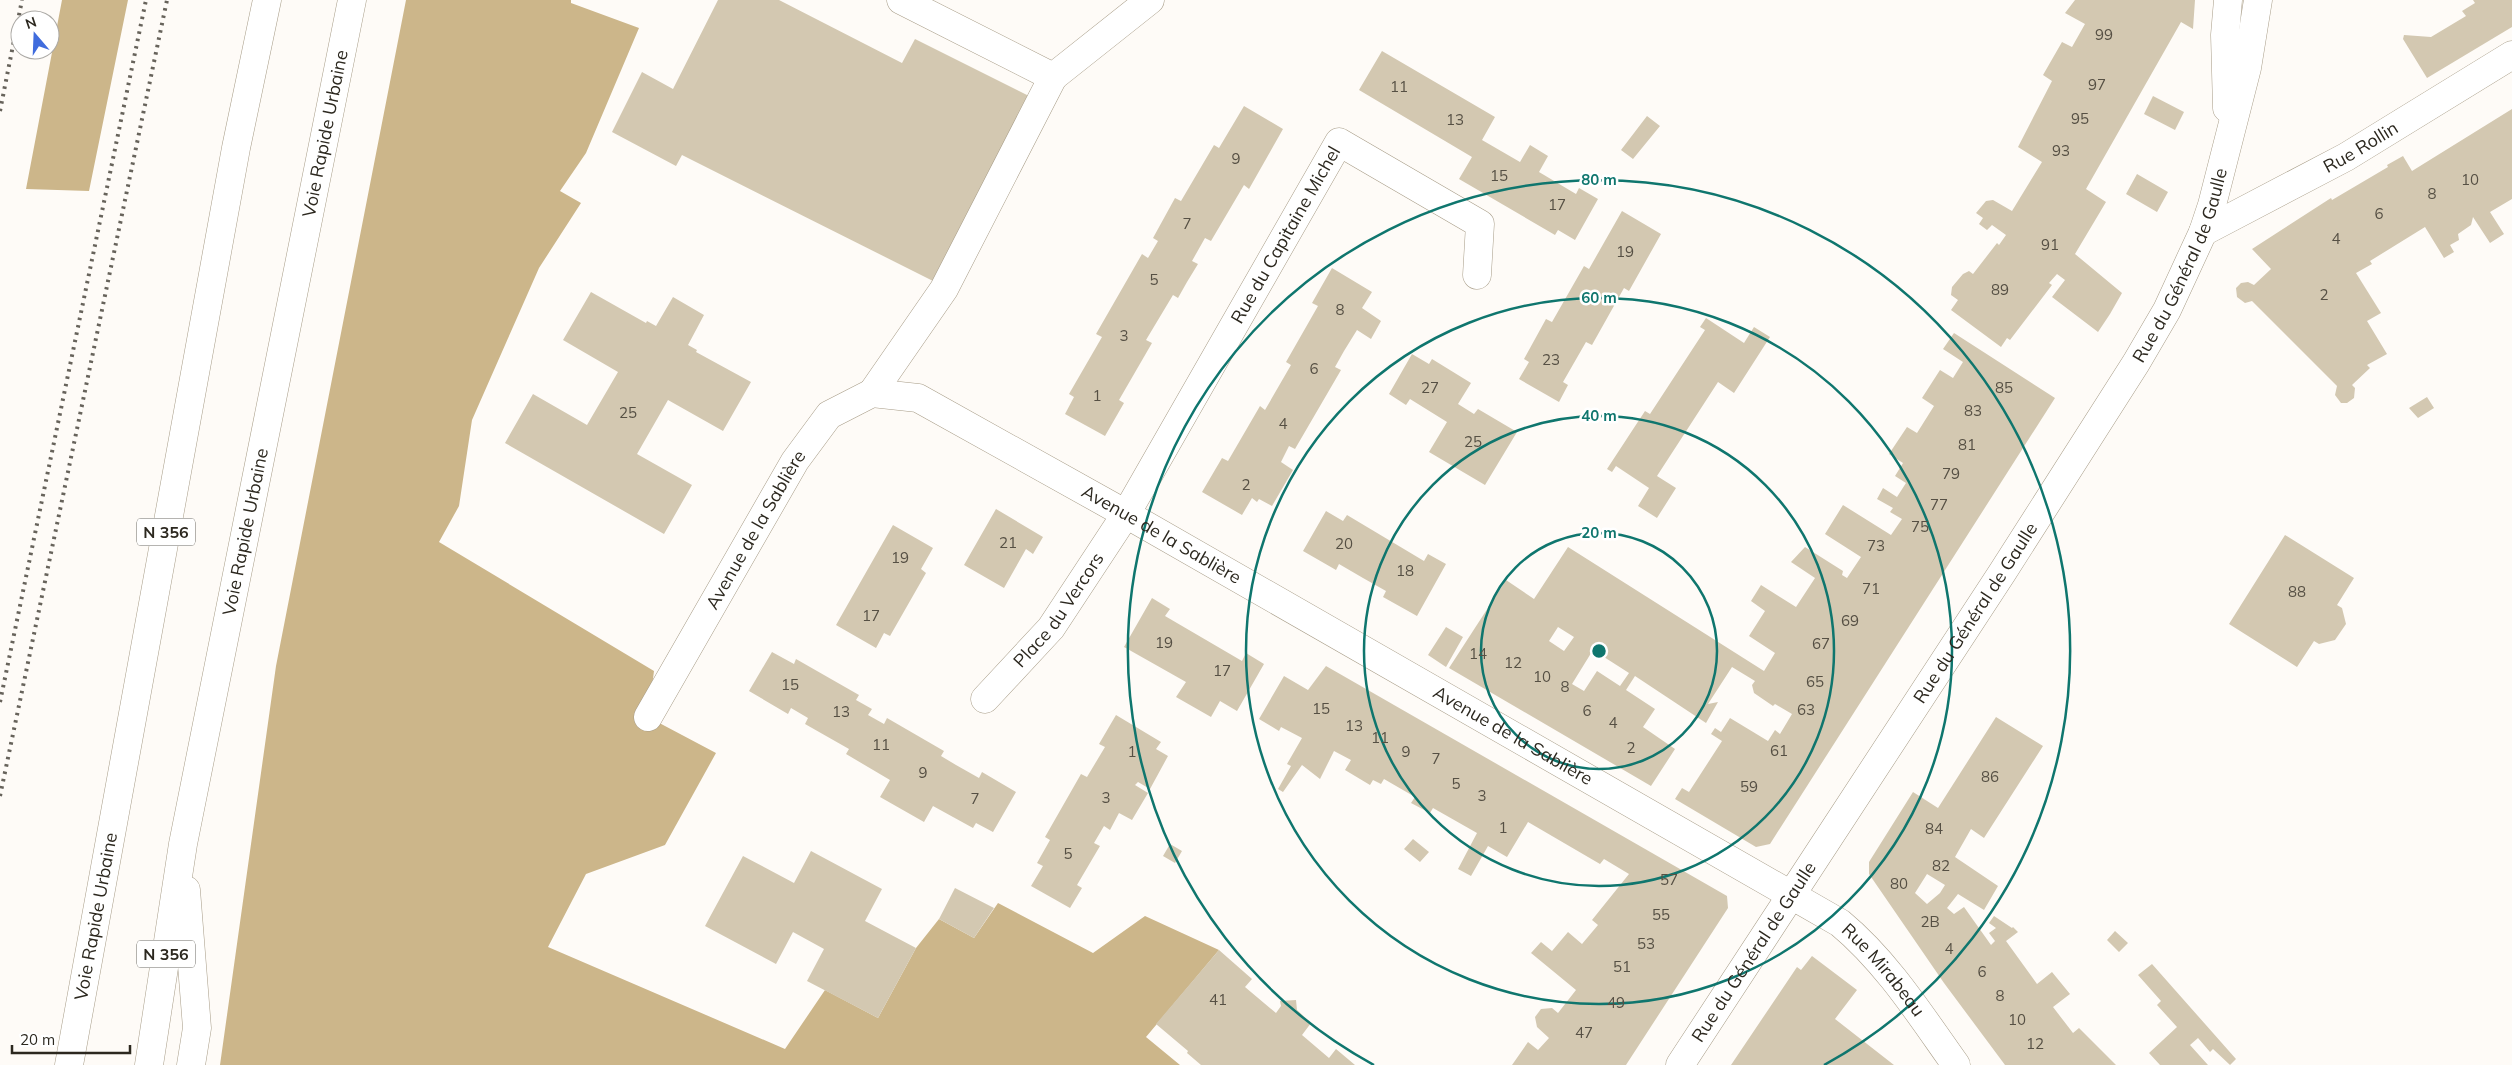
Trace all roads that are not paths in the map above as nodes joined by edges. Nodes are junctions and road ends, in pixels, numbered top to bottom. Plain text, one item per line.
1 (267, 0) edge
2 (352, 0) edge
3 (901, 0) edge
4 (2228, 0) edge
5 (2258, 0) edge
6 (1143, 2) edge
7 (2512, 55) edge
8 (1053, 77) junction
9 (2228, 140) junction
10 (2204, 232) junction
11 (1477, 275) dead end
12 (872, 393) junction
13 (1126, 514) junction
14 (985, 699) dead end
15 (648, 717) dead end
16 (183, 844) junction
17 (1792, 897) junction
18 (68, 1065) edge
19 (149, 1065) edge
20 (191, 1065) edge
21 (1680, 1065) edge
22 (1956, 1065) edge

1 - 18 main road, Voie Rapide Urbaine / N 356
2 - 16 main road, Voie Rapide Urbaine / N 356
3 - 8 main road
4 - 9 main road, Rue du Général de Gaulle
5 - 9 main road, Rue du Général de Gaulle
6 - 8 main road
7 - 10 main road, Rue Rollin
8 - 12 main road
9 - 10 main road, Rue du Général de Gaulle
10 - 17 main road, Rue du Général de Gaulle
11 - 13 main road, Rue du Capitaine Michel
12 - 13 main road, Avenue de la Sablière
12 - 15 main road, Avenue de la Sablière
13 - 14 main road, Place du Vercors
13 - 17 main road, Avenue de la Sablière
16 - 19 main road, Voie Rapide Urbaine / N 356
16 - 20 main road
17 - 21 main road, Rue du Général de Gaulle
17 - 22 main road, Rue Mirabeau

